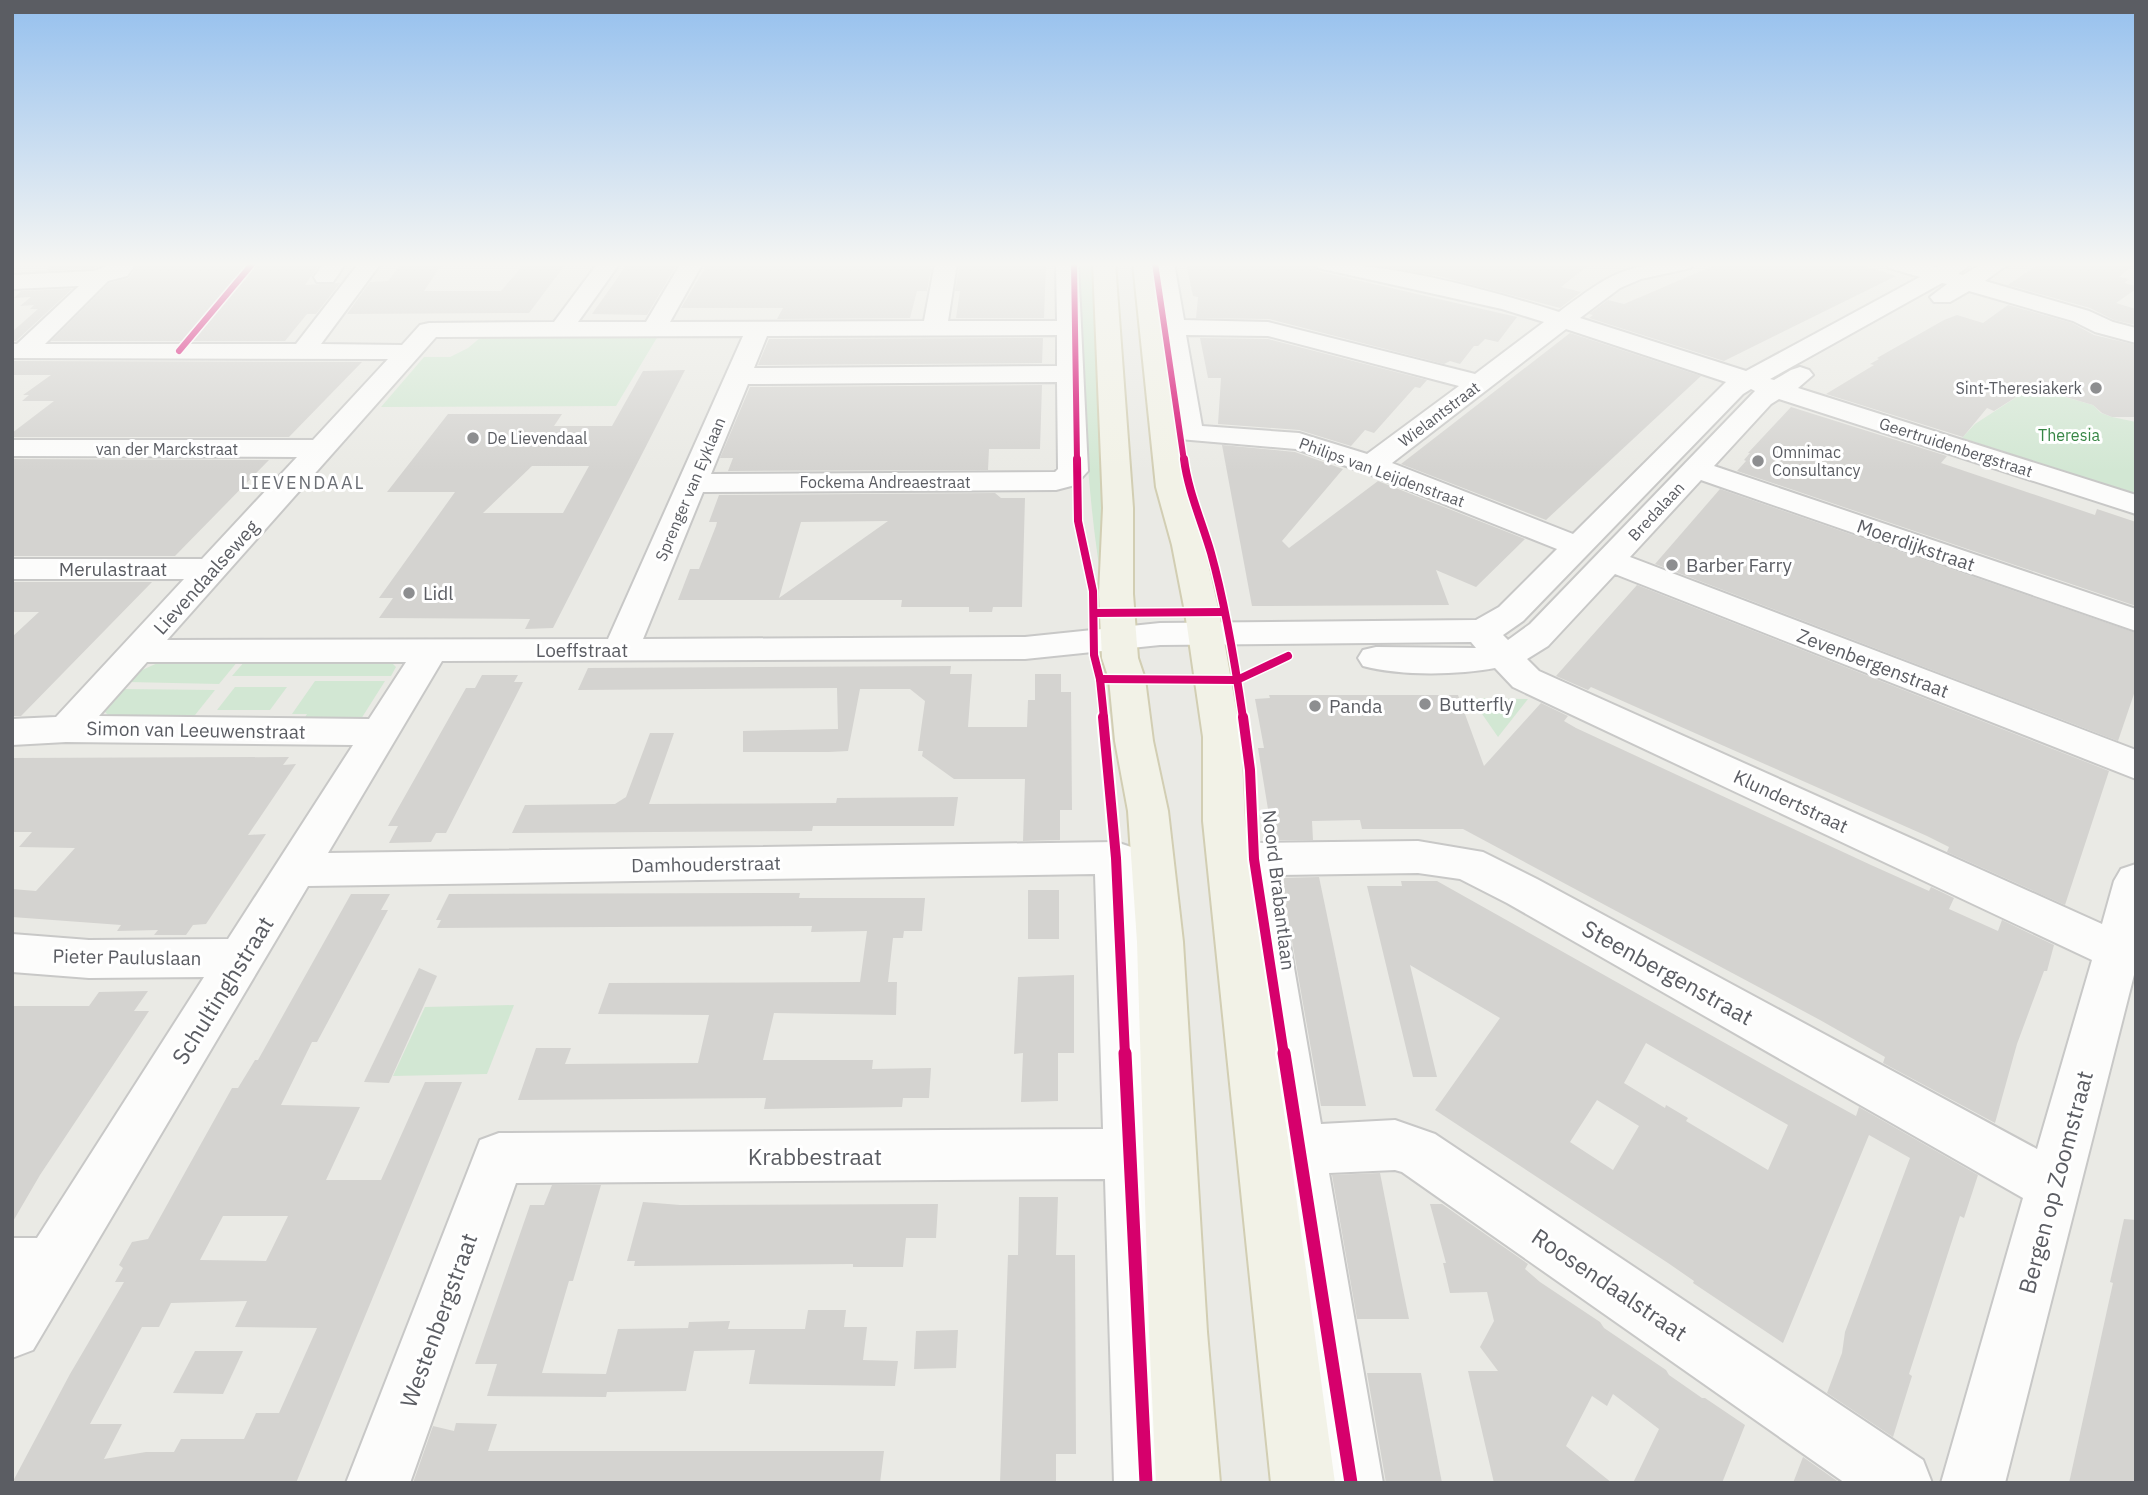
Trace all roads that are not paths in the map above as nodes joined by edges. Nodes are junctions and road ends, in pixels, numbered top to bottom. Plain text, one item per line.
1 (39, 333) edge
2 (317, 333) edge
3 (426, 333) edge
4 (756, 333) edge
5 (1069, 333) edge
6 (1108, 333) edge
7 (1152, 333) edge
8 (1174, 333) edge
9 (1283, 333) edge
10 (1545, 333) edge
11 (1598, 333) edge
12 (1838, 333) edge
13 (1863, 333) edge
14 (304, 350) junction
15 (18, 351) edge
16 (409, 352) junction
17 (1070, 374) junction
18 (738, 376) junction
19 (1746, 379) junction
20 (1480, 383) junction
21 (1775, 388) junction
22 (12, 448) edge
23 (321, 449) junction
24 (1371, 465) junction
25 (1696, 469) junction
26 (692, 483) junction
27 (2136, 506) edge
28 (1576, 546) junction
29 (1609, 561) junction
30 (12, 569) edge
31 (213, 569) junction
32 (2136, 621) edge
33 (1490, 643) junction
34 (1207, 644) junction
35 (1120, 648) junction
36 (431, 650) junction
37 (621, 650) junction
38 (139, 651) junction
39 (66, 729) junction
40 (12, 732) edge
41 (381, 732) junction
42 (2136, 765) edge
43 (1254, 859) joint
44 (295, 870) junction
45 (2136, 881) edge
46 (2117, 951) junction
47 (12, 953) edge
48 (241, 958) junction
49 (1300, 1150) junction
50 (1131, 1154) junction
51 (499, 1158) joint
52 (2053, 1186) junction
53 (32, 1266) edge
54 (12, 1329) edge
55 (378, 1483) edge
56 (1146, 1483) edge
57 (1188, 1483) edge
58 (1303, 1483) edge
59 (1351, 1483) edge
60 (1900, 1483) edge
61 (1973, 1483) edge

1 - 15 street
2 - 14 street
3 - 16 street, Lievendaalseweg
4 - 18 street, Sprenger van Eyklaan
5 - 17 street
6 - 35 main road
7 - 34 main road
8 - 24 street, Philips van Leijdenstraat
9 - 20 street
10 - 20 street, Wielantstraat
11 - 19 street, Geertruidenbergstraat
12 - 19 street, Bredalaan
13 - 21 street, Bredalaan
14 - 15 street
14 - 16 street
16 - 23 street, Lievendaalseweg
17 - 18 street
17 - 26 street, Fockema Andreaestraat
18 - 26 street, Sprenger van Eyklaan
19 - 21 street, Geertruidenbergstraat
19 - 28 street, Bredalaan
20 - 24 street, Wielantstraat
21 - 25 street, Bredalaan
21 - 27 street, Geertruidenbergstraat
22 - 23 street, van der Marckstraat
23 - 31 street, Lievendaalseweg
24 - 28 street, Philips van Leijdenstraat
25 - 29 street, Bredalaan
25 - 32 street, Moerdijkstraat
26 - 37 street, Sprenger van Eyklaan
28 - 33 street, Bredalaan
29 - 33 street, Bredalaan
29 - 42 street, Zevenbergenstraat
30 - 31 street, Merulastraat
31 - 38 street, Lievendaalseweg
33 - 34 street, Bredalaan
33 - 46 street, Klundertstraat
34 - 35 street, Bredalaan
34 - 58 main road
35 - 37 street, Loeffstraat
35 - 57 main road
36 - 37 street, Loeffstraat
36 - 38 street, Loeffstraat
36 - 41 street, Schultinghstraat
38 - 39 street, Lievendaalseweg
39 - 40 street, Simon van Leeuwenstraat
39 - 41 street, Simon van Leeuwenstraat
41 - 44 street, Schultinghstraat
43 - 49 street, Noord Brabantlaan
43 - 52 street, Steenbergenstraat
44 - 48 street, Schultinghstraat
44 - 50 street, Damhouderstraat
45 - 46 street, Bergen op Zoomstraat
46 - 52 street, Bergen op Zoomstraat
47 - 48 street, Pieter Pauluslaan
48 - 53 street, Schultinghstraat
49 - 59 street, Noord Brabantlaan
49 - 60 street, Roosendaalstraat
50 - 51 street, Krabbestraat
50 - 56 street
51 - 55 street, Westenbergstraat
52 - 61 street, Bergen op Zoomstraat
53 - 54 street, Schultinghstraat

